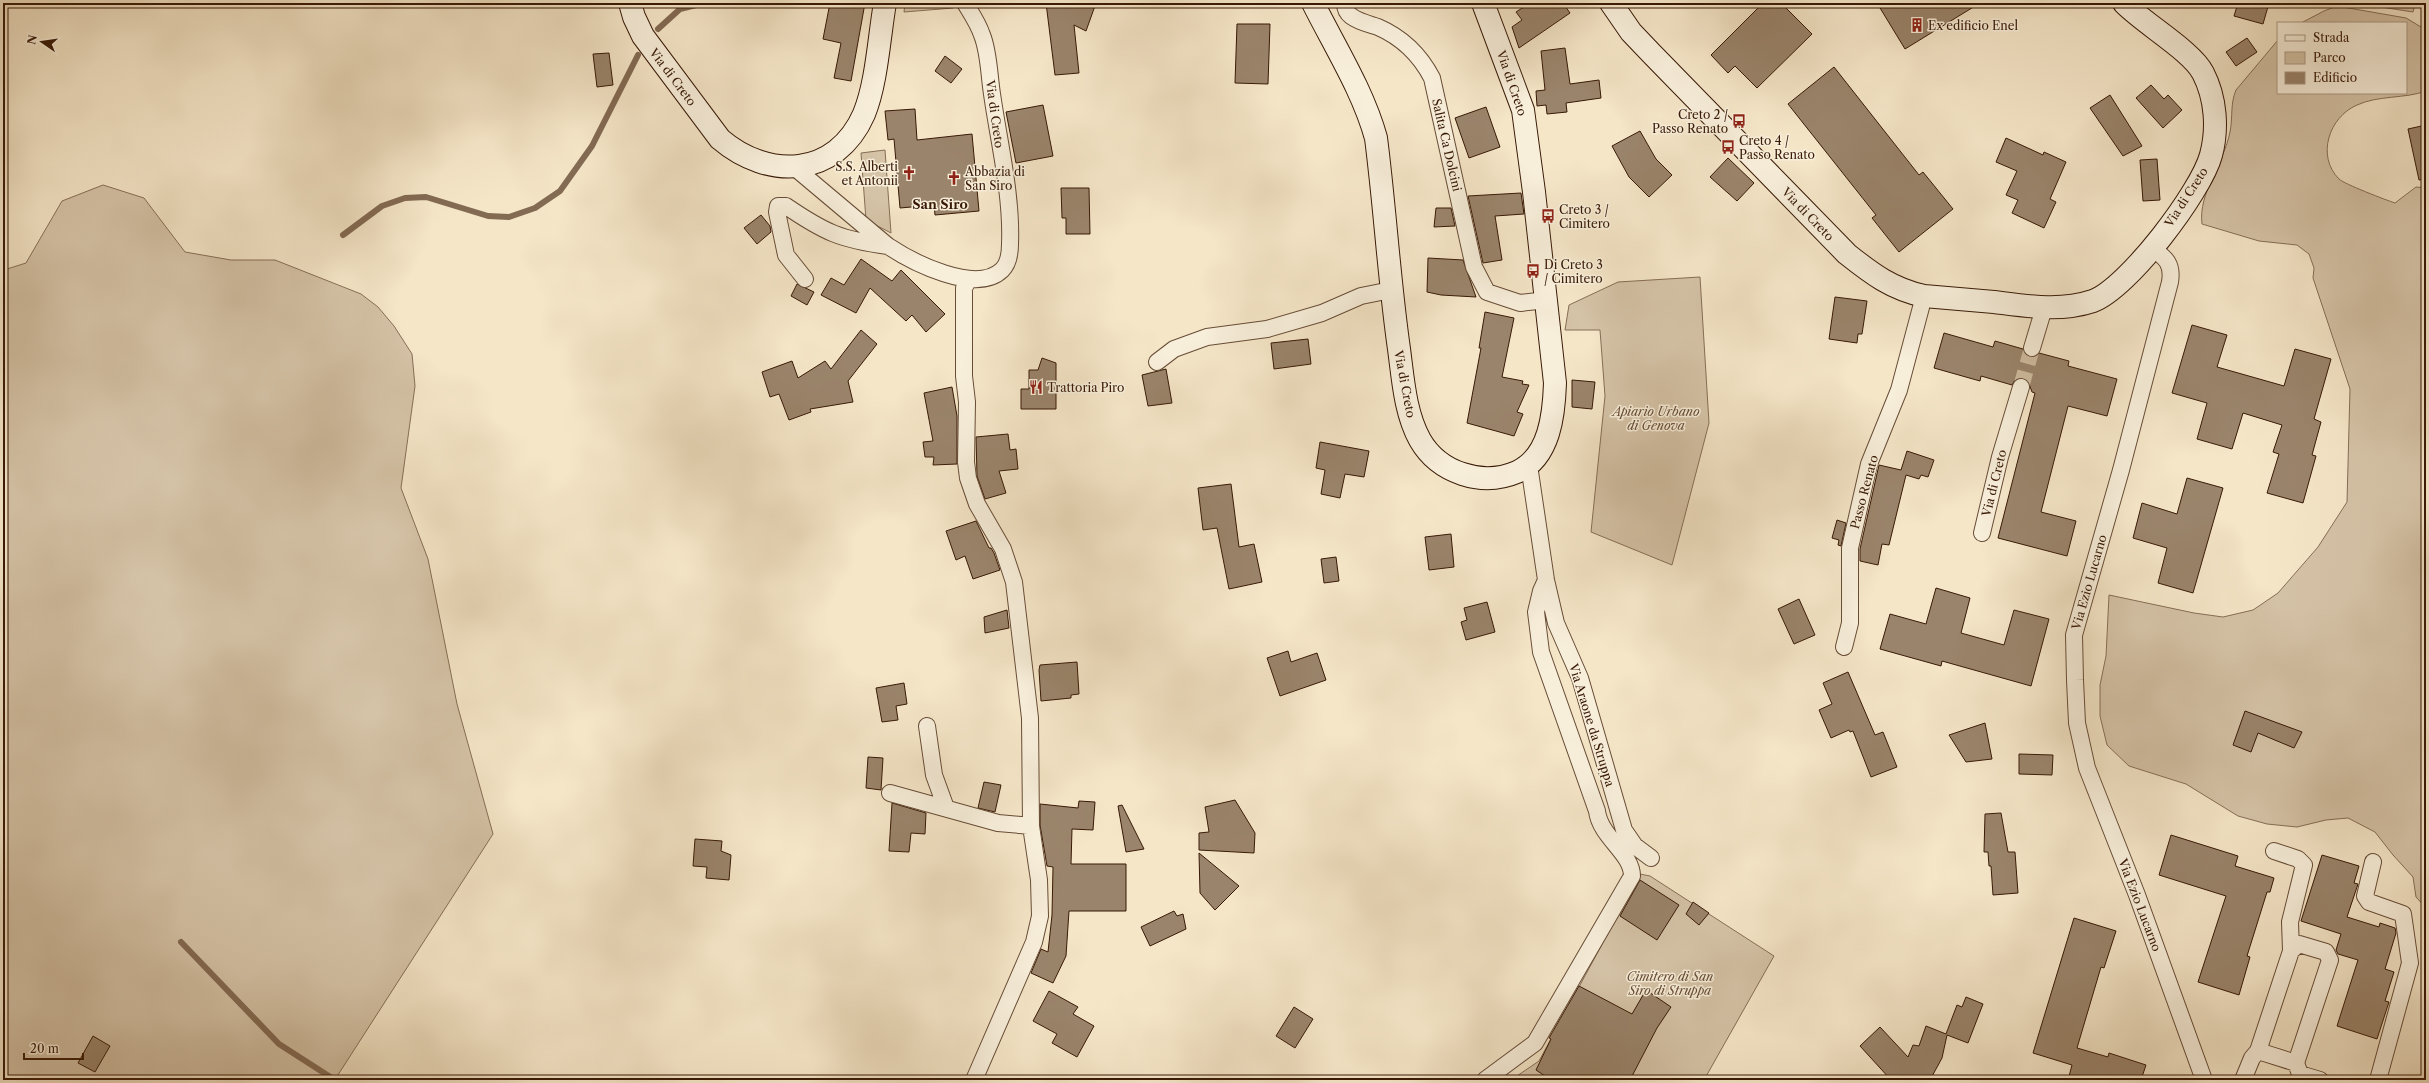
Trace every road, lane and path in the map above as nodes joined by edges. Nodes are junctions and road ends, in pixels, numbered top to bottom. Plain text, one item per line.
1 (630, 3) edge
2 (885, 3) edge
3 (965, 3) edge
4 (1312, 3) edge
5 (1345, 3) edge
6 (1483, 3) edge
7 (1611, 3) edge
8 (2124, 3) edge
9 (794, 168) junction
10 (888, 246) junction
11 (2152, 248) junction
12 (805, 279) dead end
13 (969, 279) junction
14 (1391, 290) junction
15 (1924, 296) junction
16 (1547, 300) junction
17 (2044, 308) junction
18 (2032, 348) tunnel mouth
19 (1157, 362) dead end
20 (2021, 388) tunnel mouth
21 (1529, 465) junction
22 (1982, 533) dead end
23 (1546, 580) junction
24 (1844, 647) dead end
25 (927, 726) dead end
26 (890, 793) dead end
27 (946, 808) junction
28 (1031, 826) junction
29 (2274, 851) dead end
30 (1651, 858) dead end
31 (2373, 862) dead end
32 (2291, 951) junction
33 (2258, 1051) junction
34 (2296, 1063) junction
35 (974, 1080) edge
36 (1485, 1080) edge
37 (2204, 1080) edge
38 (2243, 1080) edge
39 (2320, 1080) edge
40 (2378, 1080) edge

1 - 9 main road, Via di Creto
2 - 9 main road, Via di Creto
3 - 13 street, Via di Creto
4 - 14 main road, Via di Creto
5 - 16 street, Salita Ca Dolcini
6 - 16 main road, Via di Creto
7 - 15 main road, Via di Creto
8 - 11 main road, Via di Creto
9 - 10 street, Via di Creto
10 - 12 street
10 - 13 street, Via di Creto
11 - 17 main road, Via di Creto
11 - 37 street, Via Ezio Lucarno
13 - 28 street
14 - 19 street
14 - 21 main road, Via di Creto
15 - 17 main road, Via di Creto
15 - 24 street, Passo Renato
16 - 21 main road, Via di Creto
17 - 18 street
20 - 22 street, Via di Creto
21 - 23 street, Via Araone da Struppa
23 - 30 street, Via Araone da Struppa
23 - 36 street
25 - 27 street
26 - 27 street
27 - 28 street
28 - 35 street
29 - 32 street
31 - 40 street
32 - 33 street
32 - 34 street
33 - 34 street
33 - 38 street
34 - 39 street

